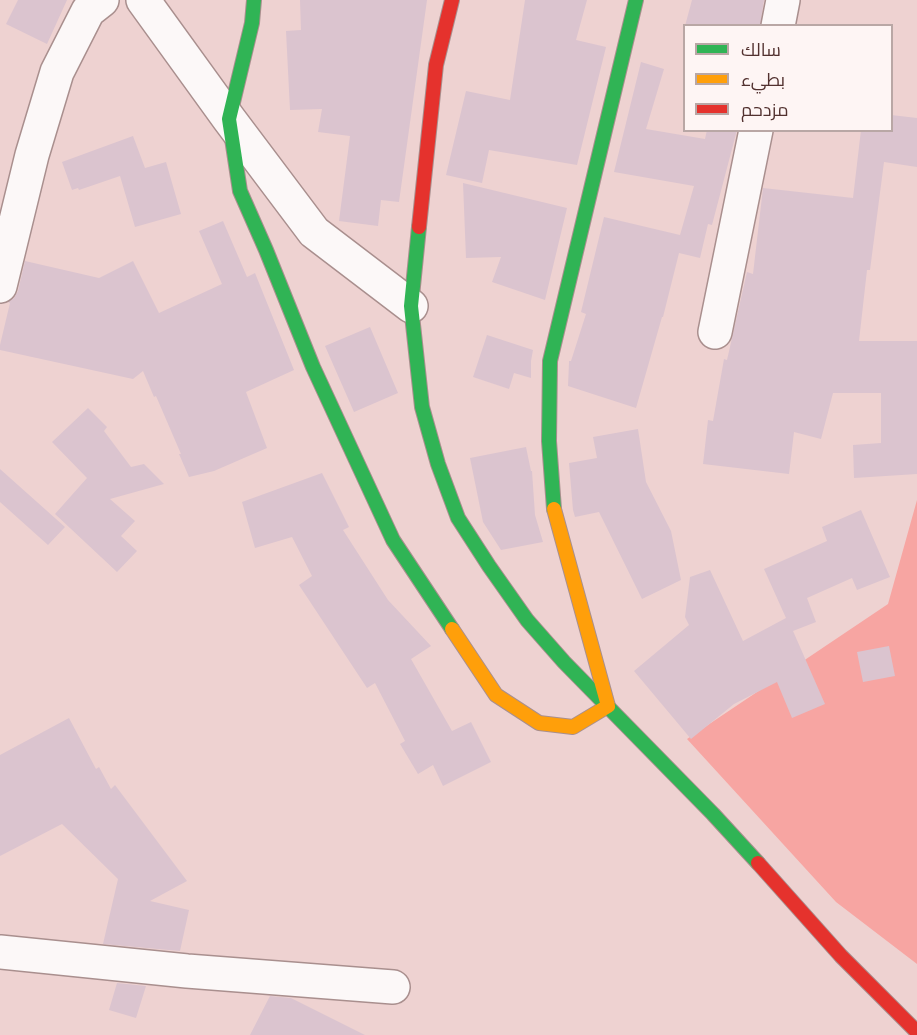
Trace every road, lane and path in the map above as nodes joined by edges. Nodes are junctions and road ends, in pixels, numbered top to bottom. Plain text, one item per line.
1 (102, 0) edge
2 (143, 0) edge
3 (254, 0) edge
4 (452, 0) edge
5 (636, 0) edge
6 (783, 0) edge
7 (778, 24) edge
8 (229, 119) junction
9 (756, 132) edge
10 (0, 286) edge
11 (411, 306) junction
12 (715, 332) dead end
13 (608, 706) junction
14 (0, 952) edge
15 (393, 987) dead end
16 (917, 1032) edge

1 - 10 street
2 - 8 street
3 - 8 street
4 - 11 street
5 - 13 street
6 - 7 street
8 - 11 street
8 - 13 street
9 - 12 street
11 - 13 street
13 - 16 street
14 - 15 street

